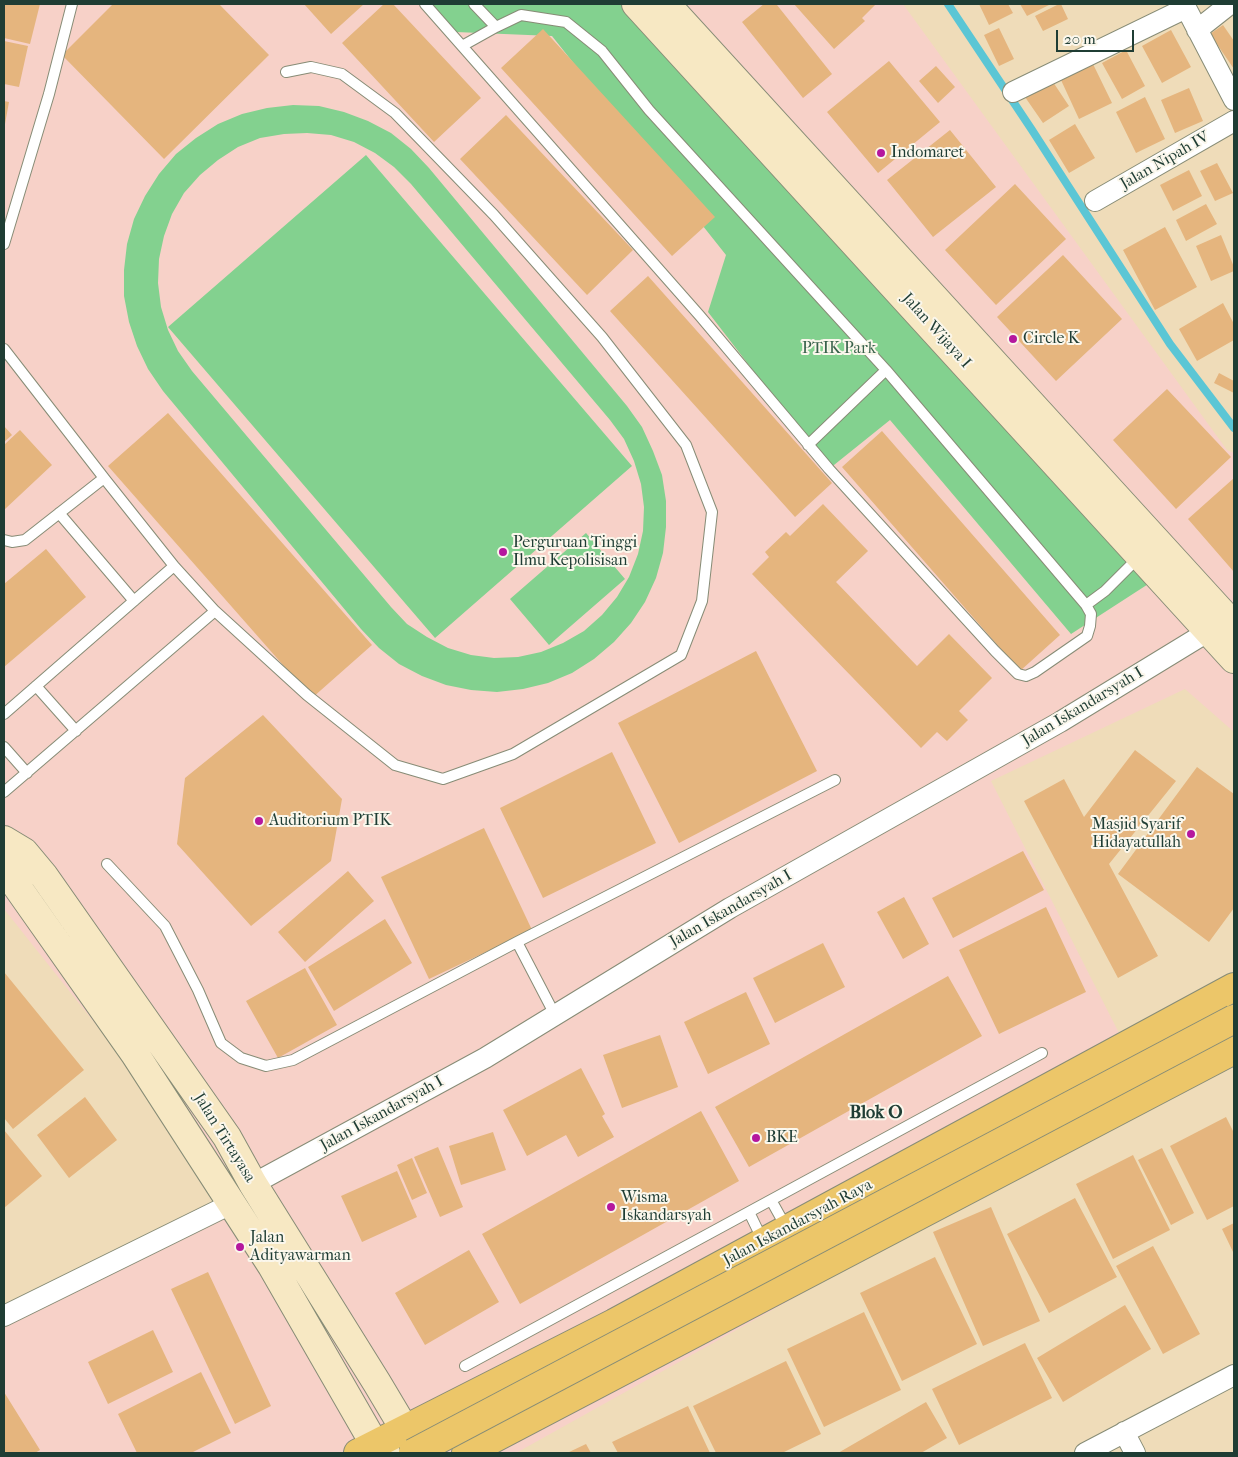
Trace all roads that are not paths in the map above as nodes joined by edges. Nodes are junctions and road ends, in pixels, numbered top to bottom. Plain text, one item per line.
1 (72, 4) edge
2 (425, 4) edge
3 (474, 4) edge
4 (636, 4) edge
5 (666, 4) edge
6 (1230, 4) edge
7 (1185, 6) edge
8 (496, 27) junction
9 (1197, 30) junction
10 (462, 46) junction
11 (286, 72) dead end
12 (1013, 92) dead end
13 (1234, 100) edge
14 (1234, 121) edge
15 (1095, 201) dead end
16 (4, 244) edge
17 (4, 349) edge
18 (886, 370) junction
19 (808, 445) junction
20 (104, 478) junction
21 (60, 513) junction
22 (4, 540) edge
23 (1149, 548) junction
24 (174, 566) junction
25 (134, 601) junction
26 (1086, 605) junction
27 (215, 611) junction
28 (1222, 628) edge
29 (1234, 659) edge
30 (36, 686) junction
31 (4, 714) edge
32 (76, 731) junction
33 (4, 747) edge
34 (27, 772) junction
35 (835, 780) dead end
36 (4, 792) edge
37 (4, 840) edge
38 (108, 864) dead end
39 (4, 868) edge
40 (517, 942) junction
41 (1234, 987) edge
42 (555, 1015) junction
43 (1234, 1019) edge
44 (1234, 1050) edge
45 (1042, 1053) dead end
46 (253, 1184) junction
47 (771, 1200) junction
48 (231, 1204) junction
49 (748, 1212) junction
50 (787, 1229) junction
51 (763, 1242) junction
52 (4, 1316) edge
53 (343, 1327) junction
54 (316, 1342) junction
55 (465, 1366) dead end
56 (1234, 1375) edge
57 (1124, 1432) junction
58 (409, 1442) edge
59 (373, 1450) edge
60 (422, 1453) edge
61 (466, 1453) edge
62 (1085, 1453) edge
63 (1135, 1453) edge

1 - 16 lane
2 - 10 lane
3 - 8 lane
4 - 23 main road, Jalan Wijaya I
5 - 23 main road, Jalan Wijaya I
6 - 9 street
7 - 9 street
7 - 12 street
8 - 10 lane
8 - 18 lane
9 - 13 street
10 - 19 lane
11 - 27 lane
14 - 15 street, Jalan Nipah IV
17 - 20 lane
18 - 19 lane
18 - 26 lane
19 - 26 lane
20 - 21 lane
20 - 24 lane
21 - 22 lane
21 - 25 lane
23 - 26 lane
23 - 28 main road, Jalan Wijaya I
24 - 25 lane
24 - 27 lane
25 - 30 lane
27 - 32 lane
28 - 29 main road, Jalan Wijaya I
28 - 42 street, Jalan Iskandarsyah I
30 - 31 lane
30 - 32 lane
32 - 34 lane
33 - 34 lane
34 - 36 lane
35 - 40 lane
37 - 46 main road, Jalan Tirtayasa
38 - 40 lane
39 - 48 main road, Jalan Tirtayasa
40 - 42 lane
41 - 50 main road, Jalan Iskandarsyah Raya
42 - 46 street, Jalan Iskandarsyah I
43 - 58 main road, bridge
44 - 61 main road
45 - 47 lane
46 - 53 main road, Jalan Tirtayasa
47 - 49 lane
47 - 50 lane
48 - 52 street
48 - 54 main road, Jalan Tirtayasa
49 - 51 lane
49 - 55 lane
50 - 51 main road, Jalan Iskandarsyah Raya
51 - 58 main road, Jalan Iskandarsyah Raya
53 - 54 main road
53 - 58 main road, Jalan Tirtayasa
54 - 59 main road, Jalan Tirtayasa
56 - 57 street
57 - 62 street
57 - 63 street
58 - 59 main road, Jalan Iskandarsyah Raya
58 - 60 main road, Jalan Tirtayasa

